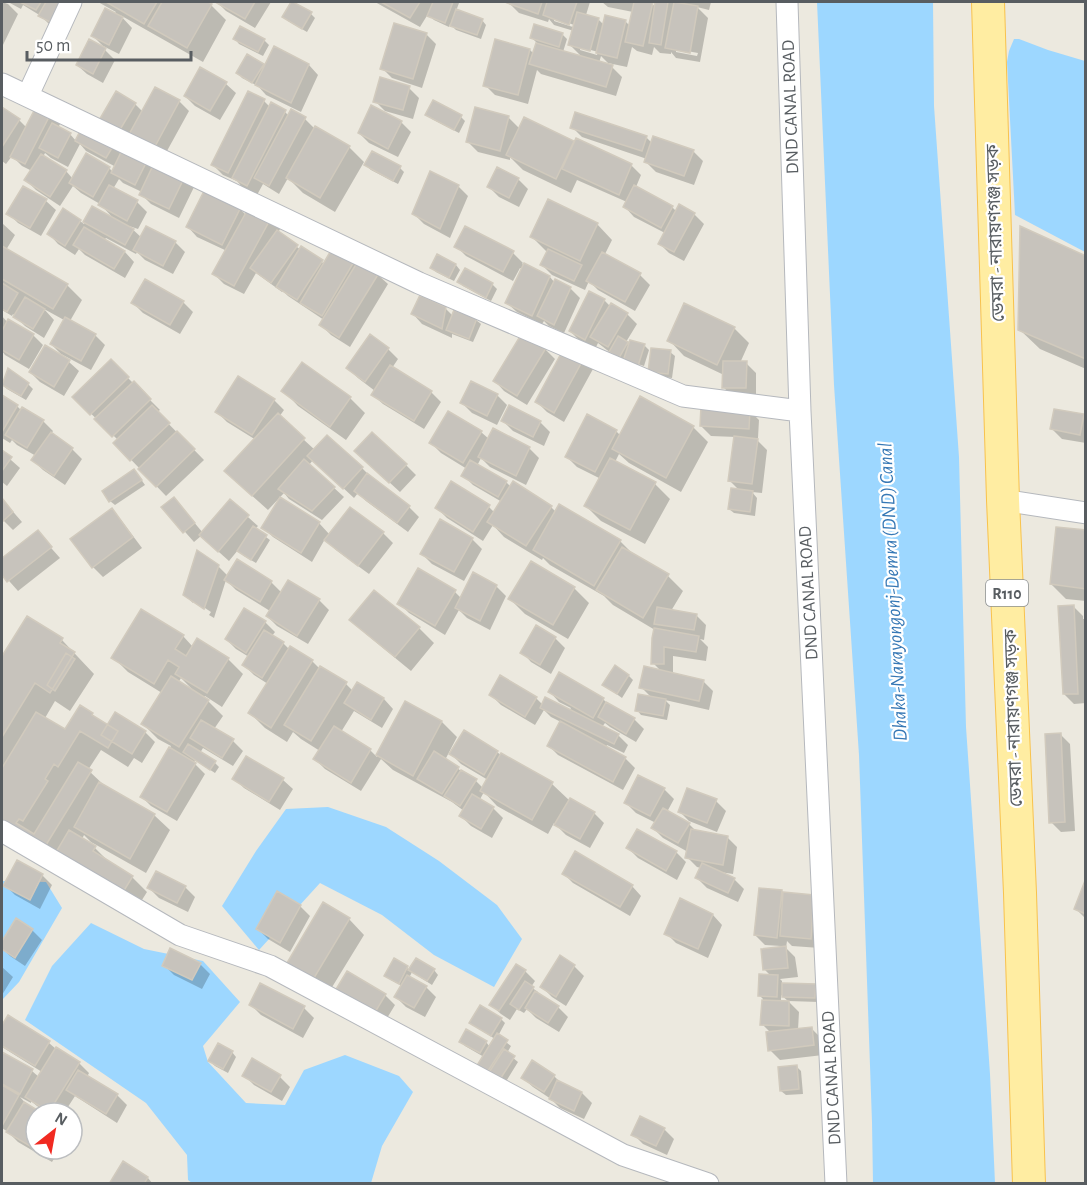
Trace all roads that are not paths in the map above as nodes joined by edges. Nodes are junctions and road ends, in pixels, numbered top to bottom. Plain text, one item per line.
1 (71, 2) edge
2 (787, 2) edge
3 (988, 2) edge
4 (2, 84) edge
5 (28, 95) junction
6 (800, 411) junction
7 (1004, 500) junction
8 (1086, 513) edge
9 (2, 831) edge
10 (708, 1184) edge
11 (836, 1184) edge
12 (1029, 1184) edge

1 - 5 street
2 - 6 street, DND CANAL ROAD
3 - 7 main road, ডেমরা - নারায়ণগঞ্জ সড়ক / R110
4 - 5 street
5 - 6 street
6 - 11 street, DND CANAL ROAD
7 - 8 street
7 - 12 main road, ডেমরা - নারায়ণগঞ্জ সড়ক / R110
9 - 10 street

